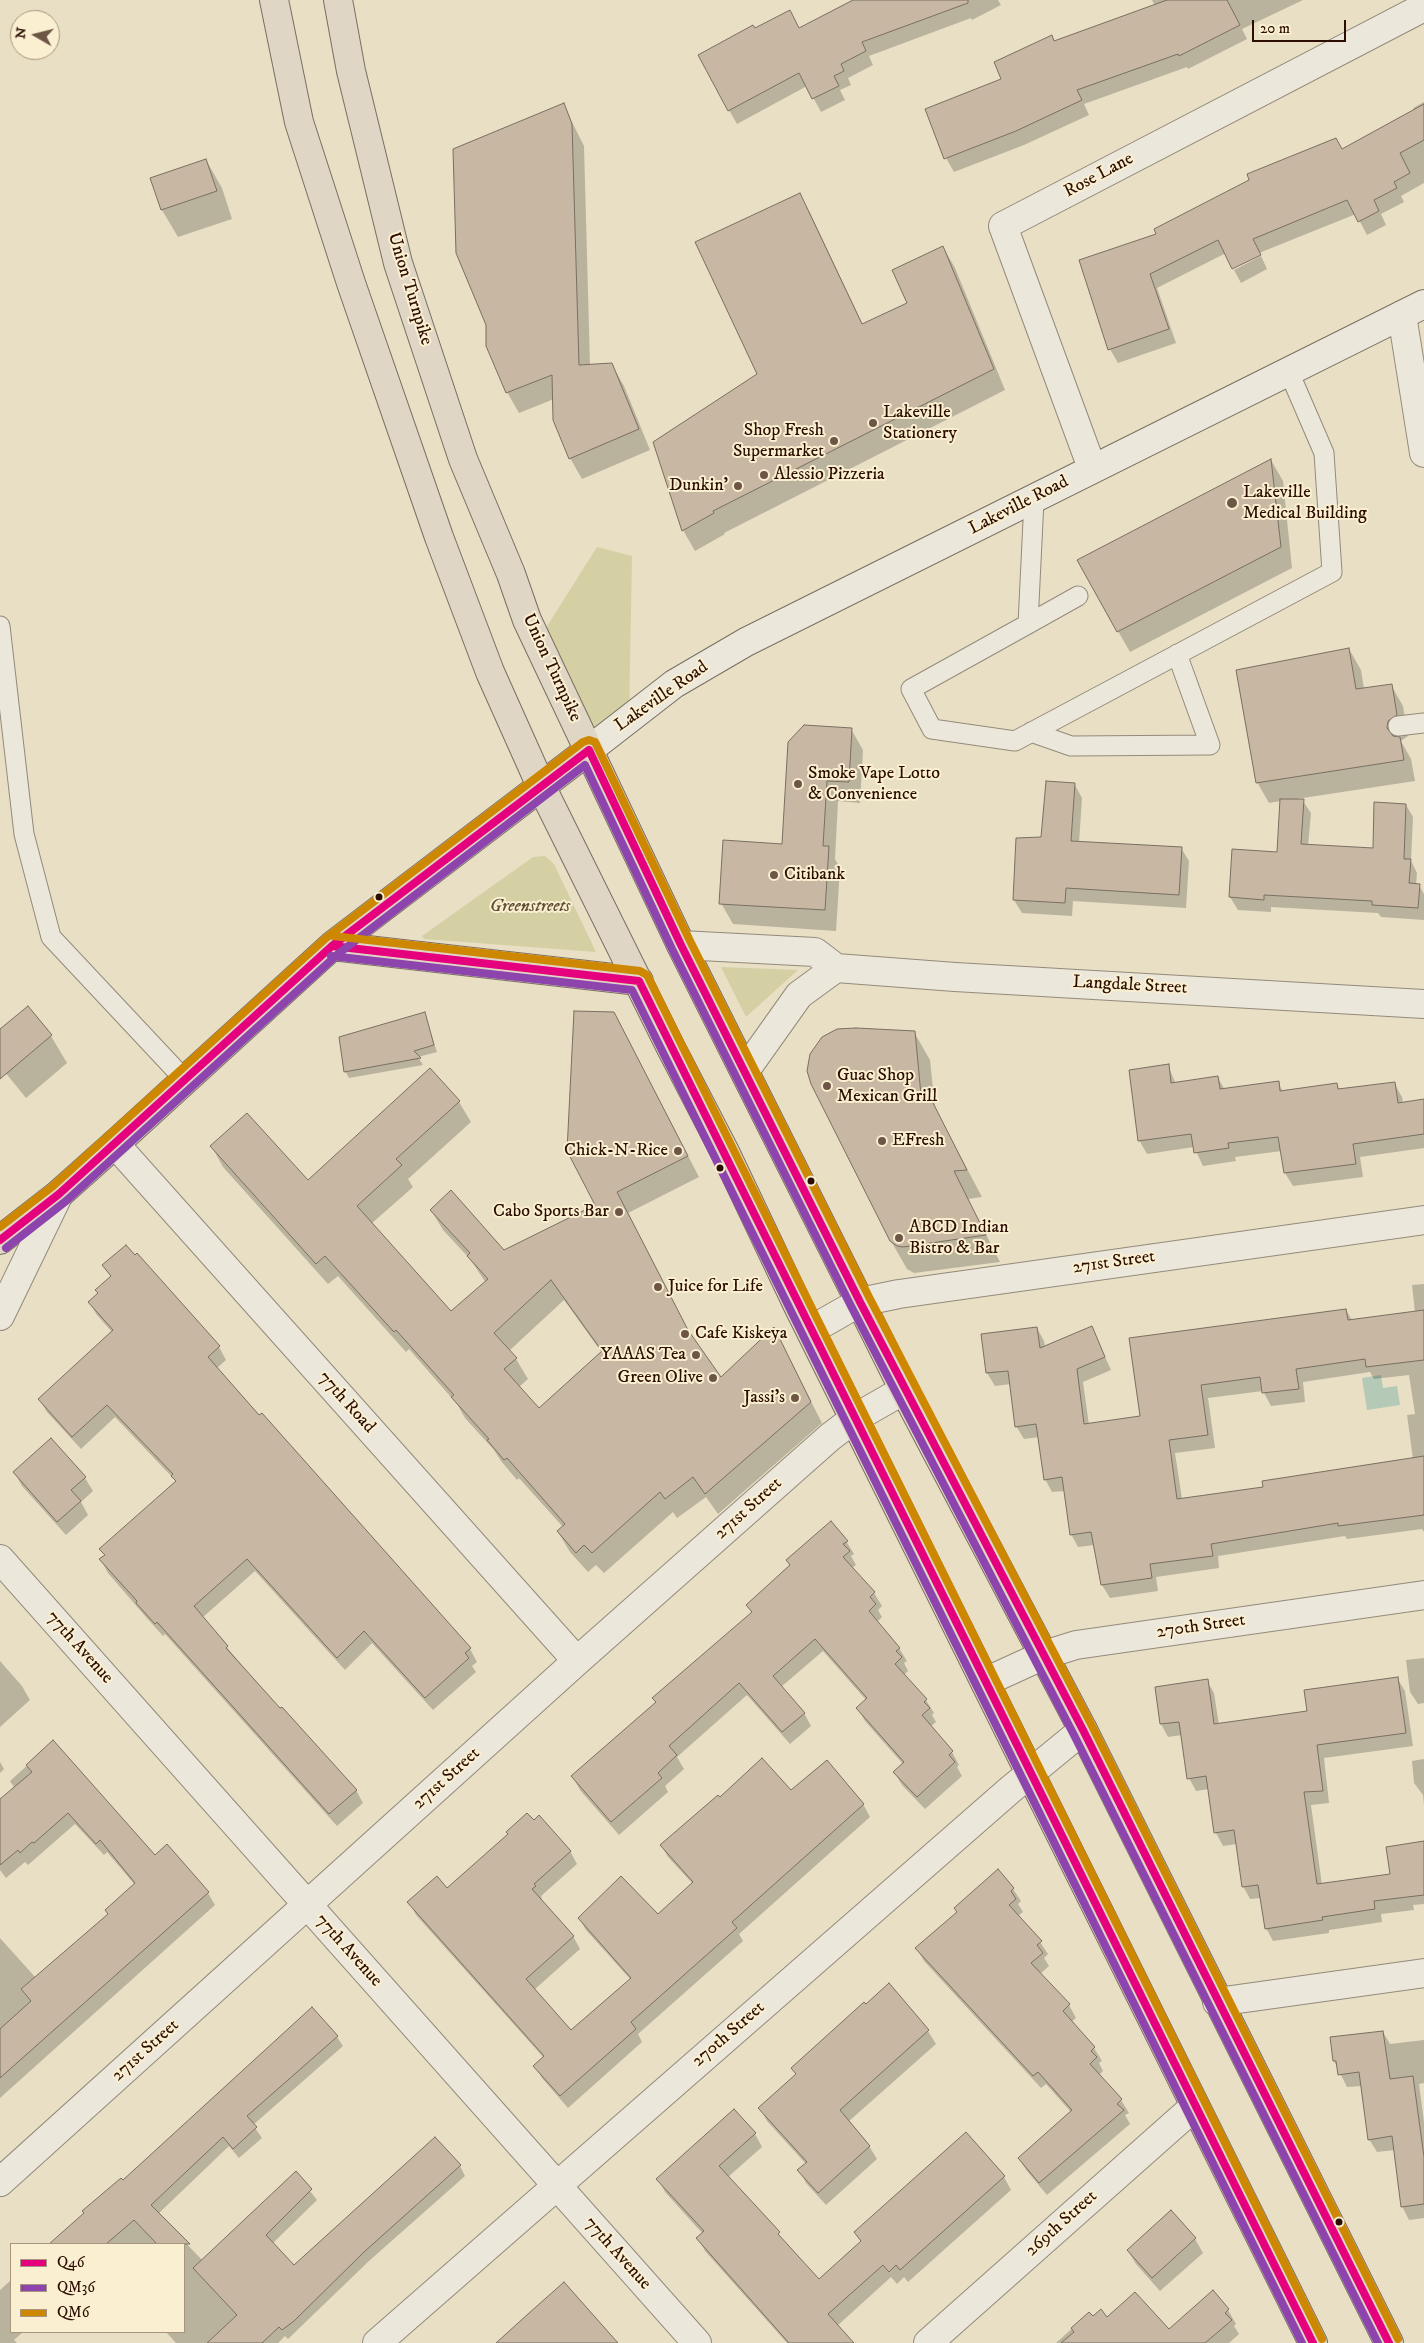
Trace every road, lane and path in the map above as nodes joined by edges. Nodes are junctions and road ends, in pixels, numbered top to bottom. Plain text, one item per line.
1 (274, 0) edge
2 (338, 0) edge
3 (1424, 7) edge
4 (1413, 309) edge
5 (1289, 372) junction
6 (1424, 453) edge
7 (1092, 468) junction
8 (1034, 500) junction
9 (1078, 596) dead end
10 (1028, 624) junction
11 (0, 626) edge
12 (1177, 654) junction
13 (1424, 723) edge
14 (1398, 726) dead end
15 (1031, 732) junction
16 (588, 750) junction
17 (541, 786) junction
18 (680, 945) junction
19 (332, 946) junction
20 (836, 968) junction
21 (639, 981) junction
22 (1424, 1004) edge
23 (745, 1071) junction
24 (186, 1081) junction
25 (115, 1144) junction
26 (59, 1194) junction
27 (1424, 1220) edge
28 (0, 1240) edge
29 (860, 1302) junction
30 (0, 1316) edge
31 (811, 1330) junction
32 (904, 1390) junction
33 (855, 1418) junction
34 (0, 1559) edge
35 (1424, 1595) edge
36 (1044, 1655) junction
37 (577, 1661) junction
38 (985, 1682) junction
39 (1083, 1730) junction
40 (1030, 1773) junction
41 (308, 1905) junction
42 (1424, 1973) edge
43 (1217, 2002) junction
44 (1195, 2106) junction
45 (0, 2182) edge
46 (556, 2185) junction
47 (378, 2343) edge
48 (697, 2343) edge
49 (928, 2343) edge
50 (1313, 2343) edge
51 (1389, 2343) edge

1 - 17 main road
2 - 16 main road, Union Turnpike
3 - 7 street, Rose Lane
4 - 5 street, Lakeville Road
4 - 6 street
5 - 7 street, Lakeville Road
5 - 12 lane
7 - 8 street, Lakeville Road
8 - 10 lane
8 - 16 street, Lakeville Road
9 - 10 lane
10 - 15 lane
11 - 24 lane
12 - 15 lane
12 - 15 lane
13 - 14 lane
16 - 17 main road, Lakeville Road
16 - 18 main road, Union Turnpike
17 - 19 main road, Lakeville Road
17 - 21 main road
18 - 20 street
18 - 23 main road, Union Turnpike
19 - 21 main road
19 - 24 main road, Lakeville Road
20 - 22 street, Langdale Street
20 - 23 street
21 - 31 main road
23 - 29 main road, Union Turnpike
24 - 25 main road, Lakeville Road
25 - 26 main road, Lakeville Road
25 - 37 street, 77th Road
26 - 28 main road, Lakeville Road
26 - 30 street
27 - 29 street, 271st Street
29 - 31 street, 271st Street
29 - 32 main road, Union Turnpike
31 - 33 main road
32 - 33 street, 271st Street
32 - 36 main road, Union Turnpike
33 - 37 street, 271st Street
33 - 38 main road
34 - 41 street, 77th Avenue
35 - 36 street, 270th Street
36 - 38 street, 270th Street
36 - 39 main road, Union Turnpike
37 - 41 street, 271st Street
38 - 40 main road
39 - 40 street, 270th Street
39 - 43 main road, Union Turnpike
40 - 44 main road
40 - 46 street, 270th Street
41 - 45 street, 271st Street
41 - 46 street, 77th Avenue
42 - 43 street
43 - 51 main road, Union Turnpike
44 - 49 street, 269th Street
44 - 50 main road
46 - 47 street, 270th Street
46 - 48 street, 77th Avenue

